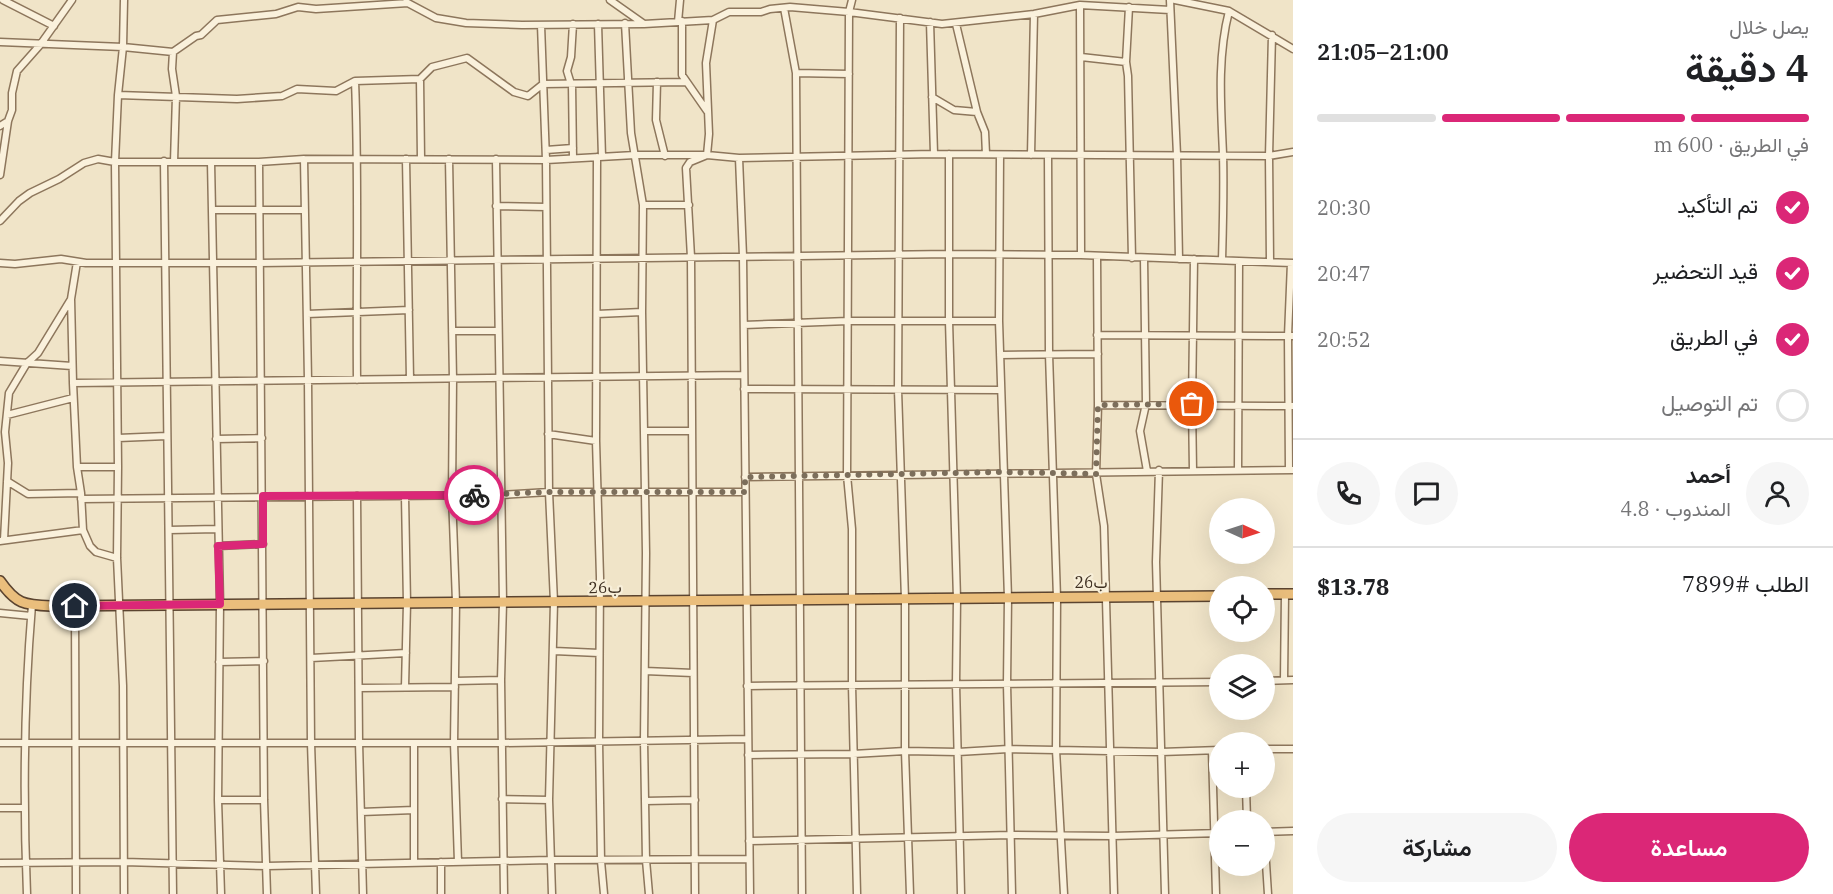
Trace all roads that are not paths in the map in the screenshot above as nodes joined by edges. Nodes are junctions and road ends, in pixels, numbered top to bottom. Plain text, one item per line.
1 (3, 0) edge
2 (72, 0) edge
3 (124, 0) edge
4 (610, 0) edge
5 (680, 0) edge
6 (852, 0) edge
7 (1170, 0) edge
8 (1175, 0) edge
9 (406, 2) edge
10 (1080, 5) junction
11 (1129, 7) junction
12 (784, 8) junction
13 (1170, 10) junction
14 (1229, 11) junction
15 (849, 12) junction
16 (1034, 14) junction
17 (900, 18) junction
18 (713, 20) junction
19 (680, 22) junction
20 (930, 22) junction
21 (625, 23) junction
22 (573, 24) junction
23 (598, 24) junction
24 (644, 24) junction
25 (956, 24) junction
26 (541, 25) junction
27 (54, 26) junction
28 (1272, 35) junction
29 (0, 42) edge
30 (40, 45) junction
31 (123, 47) junction
32 (1293, 49) edge
33 (173, 52) junction
34 (1081, 57) junction
35 (1126, 62) junction
36 (796, 73) junction
37 (849, 74) junction
38 (420, 79) junction
39 (355, 81) junction
40 (628, 82) junction
41 (657, 82) junction
42 (686, 82) junction
43 (601, 83) junction
44 (543, 84) junction
45 (571, 84) junction
46 (118, 95) junction
47 (176, 96) junction
48 (932, 97) junction
49 (708, 111) junction
50 (977, 112) junction
51 (8, 121) junction
52 (0, 126) edge
53 (573, 148) junction
54 (546, 150) junction
55 (1293, 152) edge
56 (898, 154) junction
57 (934, 154) junction
58 (949, 154) junction
59 (986, 154) junction
60 (635, 155) junction
61 (707, 155) junction
62 (849, 155) junction
63 (1000, 155) junction
64 (1031, 155) junction
65 (1048, 155) junction
66 (1080, 155) junction
67 (1129, 155) junction
68 (1177, 155) junction
69 (1223, 155) junction
70 (665, 156) junction
71 (797, 156) junction
72 (1269, 156) junction
73 (600, 157) junction
74 (573, 158) junction
75 (739, 158) junction
76 (304, 159) junction
77 (406, 159) junction
78 (421, 159) junction
79 (449, 159) junction
80 (496, 159) junction
81 (358, 160) junction
82 (546, 160) junction
83 (115, 162) junction
84 (164, 162) junction
85 (174, 162) junction
86 (211, 162) junction
87 (260, 162) junction
88 (0, 175) edge
89 (643, 205) junction
90 (689, 205) junction
91 (496, 206) junction
92 (546, 207) junction
93 (212, 210) junction
94 (259, 210) junction
95 (305, 210) junction
96 (0, 221) edge
97 (950, 254) junction
98 (1000, 255) junction
99 (1048, 255) junction
100 (1081, 255) junction
101 (743, 256) junction
102 (798, 256) junction
103 (848, 256) junction
104 (898, 256) junction
105 (1096, 256) junction
106 (691, 257) junction
107 (643, 258) junction
108 (1132, 258) junction
109 (1144, 258) junction
110 (547, 259) junction
111 (597, 259) junction
112 (1179, 259) junction
113 (1194, 259) junction
114 (451, 260) junction
115 (496, 260) junction
116 (1222, 260) junction
117 (356, 261) junction
118 (408, 261) junction
119 (1239, 261) junction
120 (1270, 261) junction
121 (77, 262) junction
122 (116, 262) junction
123 (164, 262) junction
124 (213, 262) junction
125 (307, 262) junction
126 (0, 263) edge
127 (259, 263) junction
128 (1292, 263) edge
129 (71, 299) junction
130 (409, 310) junction
131 (642, 312) junction
132 (356, 313) junction
133 (307, 314) junction
134 (597, 314) junction
135 (848, 321) junction
136 (898, 321) junction
137 (949, 321) junction
138 (999, 321) junction
139 (797, 324) junction
140 (744, 325) junction
141 (452, 331) junction
142 (497, 331) junction
143 (1097, 335) junction
144 (1145, 336) junction
145 (1240, 336) junction
146 (1291, 336) edge
147 (1193, 337) junction
148 (1049, 354) junction
149 (1098, 354) junction
150 (1000, 355) junction
151 (0, 361) edge
152 (27, 363) junction
153 (72, 366) junction
154 (744, 375) junction
155 (643, 376) junction
156 (692, 376) junction
157 (548, 377) junction
158 (596, 377) junction
159 (498, 378) junction
160 (410, 379) junction
161 (453, 379) junction
162 (215, 380) junction
163 (308, 380) junction
164 (357, 380) junction
165 (261, 381) junction
166 (117, 382) junction
167 (168, 382) junction
168 (73, 383) junction
169 (744, 389) junction
170 (797, 389) junction
171 (847, 389) junction
172 (951, 389) junction
173 (898, 390) junction
174 (1001, 390) junction
175 (73, 398) junction
176 (1146, 404) junction
177 (1192, 404) junction
178 (1098, 405) junction
179 (1238, 405) junction
180 (1291, 406) edge
181 (7, 415) junction
182 (644, 431) junction
183 (692, 431) junction
184 (548, 435) junction
185 (167, 436) junction
186 (118, 438) junction
187 (262, 438) junction
188 (216, 440) junction
189 (596, 441) junction
190 (77, 467) junction
191 (118, 467) junction
192 (1159, 470) junction
193 (1238, 470) junction
194 (1291, 470) edge
195 (1148, 471) junction
196 (1193, 471) junction
197 (1002, 472) junction
198 (953, 473) junction
199 (1052, 473) junction
200 (901, 474) junction
201 (1096, 474) junction
202 (847, 475) junction
203 (799, 476) junction
204 (745, 477) junction
205 (7, 481) junction
206 (549, 492) junction
207 (598, 492) junction
208 (645, 492) junction
209 (692, 492) junction
210 (745, 492) junction
211 (452, 495) junction
212 (501, 495) junction
213 (81, 496) junction
214 (263, 496) junction
215 (357, 496) junction
216 (405, 496) junction
217 (217, 497) junction
218 (309, 497) junction
219 (169, 498) junction
220 (118, 499) junction
221 (218, 529) junction
222 (83, 530) junction
223 (170, 530) junction
224 (2, 540) edge
225 (263, 544) junction
226 (218, 546) junction
227 (117, 558) junction
228 (0, 581) edge
229 (1289, 594) edge
230 (1209, 596) edge
231 (1106, 597) junction
232 (1157, 597) junction
233 (1008, 598) junction
234 (1057, 598) junction
235 (905, 599) junction
236 (957, 599) junction
237 (747, 600) junction
238 (801, 600) junction
239 (851, 600) junction
240 (646, 601) junction
241 (693, 601) junction
242 (456, 602) junction
243 (503, 602) junction
244 (554, 602) junction
245 (600, 602) junction
246 (311, 603) junction
247 (359, 603) junction
248 (407, 603) junction
249 (220, 604) junction
250 (264, 604) junction
251 (32, 605) junction
252 (170, 605) junction
253 (75, 606) junction
254 (119, 606) junction
255 (0, 613) edge
256 (31, 616) junction
257 (554, 651) junction
258 (406, 653) junction
259 (599, 653) junction
260 (359, 655) junction
261 (311, 658) junction
262 (264, 661) junction
263 (219, 662) junction
264 (645, 671) junction
265 (693, 673) junction
266 (501, 680) junction
267 (1275, 680) edge
268 (1284, 680) junction
269 (1293, 680) edge
270 (1209, 682) edge
271 (1108, 683) junction
272 (1158, 683) junction
273 (455, 684) junction
274 (956, 684) junction
275 (1007, 684) junction
276 (1057, 684) junction
277 (800, 685) junction
278 (852, 685) junction
279 (905, 685) junction
280 (747, 686) junction
281 (405, 687) junction
282 (359, 688) junction
283 (694, 739) junction
284 (747, 739) junction
285 (644, 740) junction
286 (550, 741) junction
287 (599, 741) junction
288 (170, 742) junction
289 (218, 742) junction
290 (359, 742) junction
291 (0, 743) edge
292 (27, 743) junction
293 (76, 743) junction
294 (122, 743) junction
295 (263, 743) junction
296 (311, 743) junction
297 (414, 743) junction
298 (454, 743) junction
299 (502, 743) junction
300 (1008, 749) junction
301 (1275, 749) edge
302 (1293, 749) edge
303 (1056, 750) junction
304 (1110, 750) junction
305 (1209, 750) edge
306 (905, 751) junction
307 (958, 752) junction
308 (1161, 752) junction
309 (853, 754) junction
310 (748, 755) junction
311 (800, 755) junction
312 (502, 799) junction
313 (218, 800) junction
314 (264, 800) junction
315 (549, 800) junction
316 (695, 800) junction
317 (645, 801) junction
318 (0, 808) edge
319 (25, 808) junction
320 (414, 810) junction
321 (361, 812) junction
322 (1293, 831) edge
323 (1275, 832) edge
324 (1163, 834) junction
325 (1209, 834) edge
326 (1011, 835) junction
327 (1061, 835) junction
328 (1113, 836) junction
329 (908, 837) junction
330 (960, 837) junction
331 (856, 839) junction
332 (801, 840) junction
333 (749, 841) junction
334 (749, 859) junction
335 (550, 860) junction
336 (646, 860) junction
337 (695, 860) junction
338 (503, 861) junction
339 (601, 861) junction
340 (76, 862) junction
341 (124, 862) junction
342 (414, 862) junction
343 (441, 862) junction
344 (458, 862) junction
345 (0, 863) edge
346 (26, 863) junction
347 (173, 863) junction
348 (363, 863) junction
349 (221, 864) junction
350 (316, 864) junction
351 (267, 866) junction
352 (1216, 876) edge
353 (1267, 876) edge
354 (27, 894) edge
355 (76, 894) edge
356 (124, 894) edge
357 (173, 894) edge
358 (221, 894) edge
359 (267, 894) edge
360 (316, 894) edge
361 (363, 894) edge
362 (441, 894) edge
363 (504, 894) edge
364 (552, 894) edge
365 (604, 894) edge
366 (650, 894) edge
367 (695, 894) edge
368 (750, 894) edge
369 (802, 894) edge
370 (857, 894) edge
371 (910, 894) edge
372 (961, 894) edge
373 (1012, 894) edge
374 (1064, 894) edge
375 (1114, 894) edge
376 (1165, 894) edge
377 (1216, 894) edge
378 (1268, 894) edge

1 - 27 street
2 - 27 street
3 - 31 street
4 - 24 street
5 - 19 street
6 - 15 street
7 - 13 street
8 - 14 street
9 - 26 street
9 - 33 street
10 - 11 street
10 - 16 street
10 - 34 street
11 - 13 street
11 - 35 street
12 - 15 street
12 - 18 street
12 - 36 street
13 - 68 street
14 - 28 street
14 - 69 street
15 - 17 street
15 - 37 street
16 - 25 street
16 - 64 street
17 - 20 street
17 - 56 street
18 - 19 street
18 - 49 street
19 - 24 street
19 - 42 street
20 - 25 street
20 - 48 street
21 - 23 street
21 - 24 street
21 - 40 street
22 - 23 street
22 - 26 street
22 - 45 street
23 - 43 street
25 - 50 street
26 - 44 street
27 - 30 street
28 - 32 street
28 - 72 street
29 - 30 street
30 - 31 street
30 - 51 street
31 - 33 street
31 - 46 street
33 - 47 street
34 - 35 street
34 - 66 street
35 - 67 street
36 - 37 street
36 - 71 street
37 - 62 street
38 - 39 street
38 - 44 street
38 - 78 street
39 - 47 street
39 - 81 street
40 - 41 street
40 - 43 street
40 - 60 street
41 - 42 street
41 - 70 street
42 - 49 street
43 - 45 street
43 - 73 street
44 - 45 street
44 - 54 street
45 - 53 street
46 - 47 street
46 - 83 street
47 - 85 street
48 - 50 street
48 - 57 street
49 - 61 street
50 - 59 street
51 - 52 street
51 - 88 street
53 - 54 street
53 - 74 street
54 - 82 street
55 - 72 street
56 - 57 street
56 - 62 street
56 - 104 street
57 - 58 street
58 - 59 street
58 - 97 street
59 - 63 street
60 - 70 street
60 - 73 street
60 - 89 street
61 - 70 street
61 - 75 street
61 - 90 street
62 - 71 street
62 - 103 street
63 - 64 street
63 - 98 street
64 - 65 street
65 - 66 street
65 - 99 street
66 - 67 street
66 - 100 street
67 - 68 street
67 - 108 street
68 - 69 street
68 - 112 street
69 - 72 street
69 - 116 street
71 - 75 street
71 - 102 street
72 - 120 street
73 - 74 street
73 - 111 street
74 - 82 street
75 - 101 street
76 - 81 street
76 - 87 street
76 - 95 street
77 - 78 street
77 - 81 street
77 - 118 street
78 - 79 street
79 - 80 street
79 - 114 street
80 - 82 street
80 - 91 street
81 - 117 street
82 - 92 street
83 - 84 street
83 - 96 street
83 - 122 street
84 - 85 street
84 - 123 street
85 - 86 street
86 - 87 street
86 - 93 street
87 - 94 street
89 - 90 street
89 - 107 street
90 - 106 street
91 - 92 street
91 - 115 street
92 - 110 street
93 - 94 street
93 - 124 street
94 - 95 street
94 - 127 street
95 - 125 street
97 - 98 street
97 - 104 street
97 - 137 street
98 - 99 street
98 - 138 street
99 - 100 street
99 - 148 street
100 - 105 street
101 - 102 street
101 - 106 street
101 - 140 street
102 - 103 street
102 - 139 street
103 - 104 street
103 - 135 street
104 - 136 street
105 - 108 street
105 - 143 street
106 - 107 street
106 - 156 street
107 - 111 street
107 - 131 street
108 - 109 street
109 - 112 street
109 - 144 street
110 - 111 street
110 - 115 street
110 - 157 street
111 - 134 street
112 - 113 street
113 - 116 street
113 - 147 street
114 - 115 street
114 - 118 street
114 - 141 street
115 - 142 street
116 - 119 street
117 - 118 street
117 - 125 street
117 - 132 street
118 - 130 street
119 - 120 street
119 - 145 street
120 - 128 street
121 - 122 street
121 - 126 street
121 - 129 street
122 - 123 street
122 - 166 street
123 - 124 street
123 - 167 street
124 - 127 street
124 - 162 street
125 - 127 street
125 - 133 street
127 - 165 street
128 - 146 street
129 - 152 street
129 - 153 street
130 - 132 street
130 - 160 street
131 - 134 street
131 - 155 street
132 - 133 street
132 - 164 street
133 - 163 street
134 - 158 street
135 - 136 street
135 - 139 street
135 - 171 street
136 - 137 street
136 - 173 street
137 - 138 street
137 - 172 street
138 - 150 street
139 - 140 street
139 - 170 street
140 - 154 street
141 - 142 street
141 - 161 street
142 - 159 street
143 - 144 street
143 - 149 street
144 - 147 street
144 - 176 street
145 - 146 street
145 - 147 street
145 - 179 street
146 - 180 street
147 - 177 street
148 - 149 street
148 - 150 street
148 - 199 street
149 - 178 street
150 - 174 street
151 - 152 street
152 - 153 street
152 - 181 street
153 - 168 street
154 - 156 street
154 - 169 street
155 - 156 street
155 - 158 street
155 - 182 street
156 - 183 street
157 - 158 street
157 - 159 street
157 - 184 street
158 - 189 street
159 - 161 street
159 - 212 street
160 - 161 street
160 - 164 street
161 - 211 street
162 - 165 street
162 - 167 street
162 - 188 street
163 - 164 street
163 - 165 street
163 - 218 street
165 - 187 street
166 - 167 street
166 - 168 street
166 - 186 street
167 - 185 street
168 - 175 street
169 - 170 street
169 - 204 street
170 - 171 street
170 - 203 street
171 - 173 street
171 - 202 street
172 - 173 street
172 - 174 street
172 - 198 street
173 - 200 street
174 - 197 street
175 - 181 street
175 - 190 street
176 - 177 street
176 - 178 street
176 - 195 street
177 - 179 street
177 - 196 street
178 - 201 street
179 - 180 street
179 - 193 street
180 - 194 street
181 - 205 street
182 - 183 street
182 - 208 street
183 - 209 street
184 - 189 street
184 - 206 street
185 - 186 street
185 - 219 street
186 - 191 street
187 - 188 street
187 - 214 street
188 - 217 street
189 - 207 street
190 - 191 street
190 - 213 street
191 - 220 street
192 - 195 street
192 - 196 street
192 - 232 street
193 - 194 street
193 - 196 street
195 - 201 street
197 - 198 street
197 - 199 street
197 - 233 street
198 - 200 street
198 - 236 street
199 - 201 street
199 - 234 street
200 - 202 street
200 - 235 street
201 - 231 street
202 - 203 street
202 - 239 street
203 - 204 street
203 - 238 street
204 - 210 street
205 - 213 street
205 - 224 street
206 - 207 street
206 - 212 street
206 - 244 street
207 - 208 street
207 - 245 street
208 - 209 street
208 - 240 street
209 - 210 street
209 - 241 street
210 - 237 street
211 - 212 street
211 - 216 street
211 - 242 street
212 - 243 street
213 - 220 street
213 - 222 street
214 - 217 street
214 - 218 street
214 - 225 street
215 - 216 street
215 - 218 street
215 - 247 street
216 - 248 street
217 - 219 street
217 - 221 street
218 - 246 street
219 - 220 street
219 - 223 street
220 - 227 street
221 - 223 street
221 - 226 street
222 - 224 street
222 - 227 street
223 - 252 street
225 - 226 street
225 - 250 street
226 - 249 street
227 - 254 street
228 - 251 highway, 26ب
229 - 268 street
230 - 232 highway, 26ب
231 - 232 highway, 26ب
231 - 234 highway, 26ب
231 - 271 street
232 - 272 street
233 - 234 highway, 26ب
233 - 236 highway, 26ب
233 - 275 street
234 - 276 street
235 - 236 highway, 26ب
235 - 239 highway, 26ب
235 - 279 street
236 - 274 street
237 - 238 highway, 26ب
237 - 241 highway, 26ب
237 - 280 street
238 - 239 highway, 26ب
238 - 277 street
239 - 278 street
240 - 241 highway, 26ب
240 - 245 highway, 26ب
240 - 264 street
241 - 265 street
242 - 243 highway, 26ب
242 - 248 highway, 26ب
242 - 273 street
243 - 244 highway, 26ب
243 - 266 street
244 - 245 highway, 26ب
244 - 257 street
245 - 259 street
246 - 247 highway, 26ب
246 - 250 highway, 26ب
246 - 261 street
247 - 248 highway, 26ب
247 - 260 street
248 - 258 street
249 - 250 highway, 26ب
249 - 252 highway, 26ب
249 - 263 street
250 - 262 street
251 - 253 highway, 26ب
251 - 256 street
252 - 254 highway, 26ب
252 - 288 street
253 - 254 highway, 26ب
253 - 293 street
254 - 294 street
255 - 256 street
256 - 292 street
257 - 259 street
257 - 286 street
258 - 260 street
258 - 281 street
259 - 287 street
260 - 261 street
260 - 282 street
261 - 296 street
262 - 263 street
262 - 295 street
263 - 289 street
264 - 265 street
264 - 285 street
265 - 283 street
266 - 273 street
266 - 299 street
267 - 268 street
268 - 269 street
270 - 272 street
271 - 272 street
271 - 276 street
271 - 304 street
272 - 308 street
273 - 281 street
273 - 298 street
274 - 275 street
274 - 279 street
274 - 307 street
275 - 276 street
275 - 300 street
276 - 303 street
277 - 278 street
277 - 280 street
277 - 311 street
278 - 279 street
278 - 309 street
279 - 306 street
280 - 284 street
281 - 282 street
282 - 290 street
283 - 284 street
283 - 285 street
283 - 316 street
284 - 310 street
285 - 287 street
285 - 317 street
286 - 287 street
286 - 299 street
286 - 315 street
287 - 339 street
288 - 289 street
288 - 294 street
288 - 347 street
289 - 295 street
289 - 313 street
290 - 296 street
290 - 297 street
290 - 321 street
291 - 292 street
292 - 293 street
292 - 319 street
293 - 294 street
293 - 340 street
294 - 341 street
295 - 296 street
295 - 314 street
296 - 350 street
297 - 298 street
297 - 320 street
298 - 299 street
298 - 344 street
299 - 312 street
300 - 303 street
300 - 307 street
300 - 326 street
301 - 302 street
303 - 304 street
303 - 327 street
304 - 308 street
304 - 328 street
305 - 308 street
306 - 307 street
306 - 309 street
306 - 329 street
307 - 330 street
308 - 324 street
309 - 311 street
309 - 331 street
310 - 311 street
310 - 333 street
311 - 332 street
312 - 315 street
312 - 338 street
313 - 314 street
313 - 349 street
314 - 351 street
315 - 335 street
316 - 317 street
316 - 337 street
317 - 336 street
318 - 319 street
319 - 346 street
320 - 321 street
320 - 342 street
321 - 348 street
322 - 323 street
324 - 325 street
324 - 328 street
324 - 376 street
326 - 327 street
326 - 330 street
326 - 373 street
327 - 328 street
327 - 374 street
328 - 375 street
329 - 330 street
329 - 331 street
329 - 371 street
330 - 372 street
331 - 332 street
331 - 370 street
332 - 333 street
332 - 369 street
333 - 334 street
334 - 337 street
334 - 368 street
335 - 338 street
335 - 339 street
335 - 364 street
336 - 337 street
336 - 339 street
336 - 366 street
337 - 367 street
338 - 344 street
338 - 363 street
339 - 365 street
340 - 341 street
340 - 346 street
340 - 355 street
341 - 347 street
341 - 356 street
342 - 343 street
342 - 348 street
343 - 344 street
343 - 362 street
345 - 346 street
346 - 354 street
347 - 349 street
347 - 357 street
348 - 350 street
348 - 361 street
349 - 351 street
349 - 358 street
350 - 351 street
350 - 360 street
351 - 359 street
352 - 377 street
353 - 378 street

